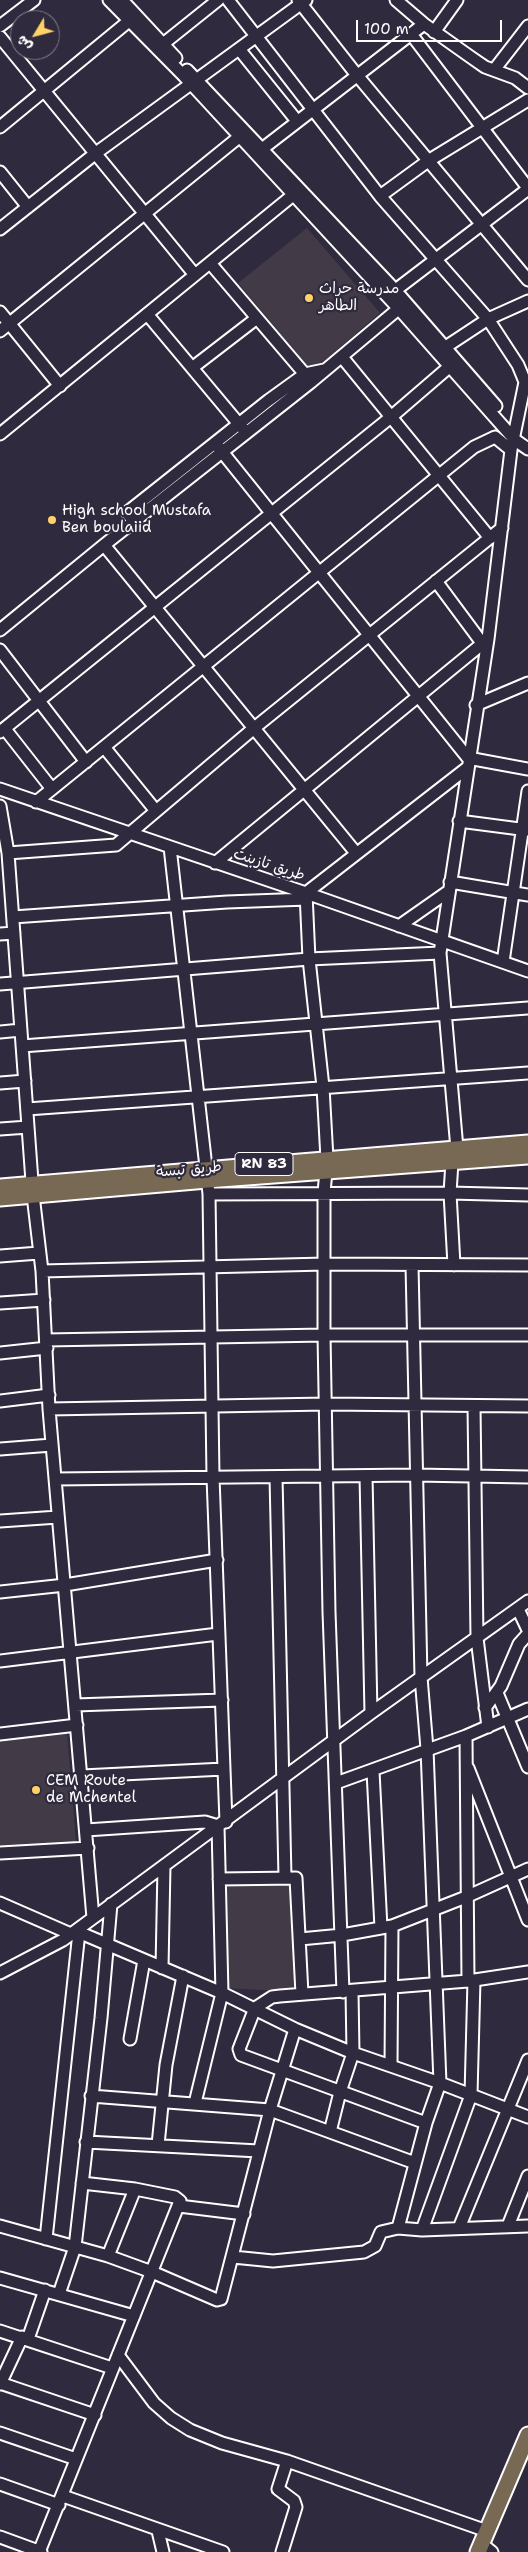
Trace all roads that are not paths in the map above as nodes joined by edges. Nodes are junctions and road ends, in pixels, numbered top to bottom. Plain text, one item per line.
1 (34, 0) edge
2 (109, 0) edge
3 (218, 0) edge
4 (228, 0) edge
5 (396, 0) edge
6 (457, 0) edge
7 (126, 1) edge
8 (302, 1) edge
9 (133, 18) junction
10 (424, 24) junction
11 (0, 26) edge
12 (528, 26) edge
13 (434, 32) junction
14 (410, 34) junction
15 (256, 36) junction
16 (0, 37) edge
17 (163, 44) junction
18 (239, 50) junction
19 (494, 70) junction
20 (356, 74) junction
21 (193, 82) junction
22 (528, 88) edge
23 (45, 91) junction
24 (528, 100) edge
25 (312, 108) junction
26 (297, 120) junction
27 (0, 127) edge
28 (481, 128) junction
29 (243, 134) junction
30 (262, 149) junction
31 (96, 153) junction
32 (428, 161) junction
33 (0, 172) edge
34 (528, 188) edge
35 (296, 192) junction
36 (380, 196) junction
37 (28, 207) junction
38 (146, 214) junction
39 (481, 223) junction
40 (0, 229) edge
41 (436, 258) junction
42 (210, 263) junction
43 (195, 275) junction
44 (528, 280) edge
45 (391, 293) junction
46 (528, 301) edge
47 (403, 306) junction
48 (0, 312) edge
49 (147, 314) junction
50 (257, 318) junction
51 (488, 319) junction
52 (10, 324) junction
53 (0, 331) edge
54 (442, 349) junction
55 (342, 357) junction
56 (454, 363) junction
57 (192, 368) junction
58 (308, 378) junction
59 (526, 382) edge
60 (60, 386) junction
61 (391, 417) junction
62 (243, 429) junction
63 (0, 434) edge
64 (518, 436) edge
65 (219, 448) junction
66 (528, 448) edge
67 (439, 476) junction
68 (272, 514) junction
69 (502, 528) junction
70 (490, 538) junction
71 (104, 545) junction
72 (320, 573) junction
73 (436, 581) junction
74 (155, 607) junction
75 (0, 630) edge
76 (370, 635) junction
77 (485, 641) junction
78 (0, 650) edge
79 (203, 667) junction
80 (528, 683) edge
81 (420, 697) junction
82 (40, 702) junction
83 (476, 705) junction
84 (253, 729) junction
85 (2, 730) edge
86 (104, 747) junction
87 (86, 762) junction
88 (468, 763) junction
89 (528, 769) edge
90 (0, 789) edge
91 (52, 789) junction
92 (303, 790) junction
93 (528, 790) edge
94 (36, 802) junction
95 (0, 806) edge
96 (156, 812) junction
97 (459, 821) junction
98 (525, 829) edge
99 (130, 834) junction
100 (170, 847) junction
101 (8, 853) junction
102 (356, 853) junction
103 (215, 863) junction
104 (450, 887) junction
105 (512, 892) junction
106 (528, 895) edge
107 (307, 896) junction
108 (176, 906) junction
109 (13, 918) junction
110 (399, 926) junction
111 (14, 933) junction
112 (0, 934) edge
113 (442, 941) junction
114 (440, 953) junction
115 (309, 959) junction
116 (503, 962) junction
117 (183, 970) junction
118 (528, 971) edge
119 (18, 983) junction
120 (0, 984) edge
121 (528, 1008) edge
122 (446, 1014) junction
123 (315, 1023) junction
124 (21, 1030) junction
125 (0, 1032) edge
126 (190, 1033) junction
127 (22, 1046) junction
128 (528, 1073) edge
129 (450, 1078) junction
130 (25, 1081) junction
131 (0, 1083) edge
132 (323, 1088) junction
133 (197, 1098) junction
134 (27, 1109) junction
135 (28, 1127) junction
136 (0, 1129) edge
137 (528, 1143) edge
138 (455, 1155) junction
139 (528, 1156) edge
140 (327, 1165) junction
141 (207, 1180) junction
142 (0, 1187) edge
143 (33, 1190) junction
144 (450, 1193) junction
145 (324, 1194) junction
146 (528, 1195) edge
147 (0, 1198) edge
148 (39, 1253) junction
149 (0, 1256) edge
150 (325, 1264) junction
151 (412, 1265) junction
152 (454, 1265) junction
153 (528, 1265) edge
154 (209, 1266) junction
155 (42, 1271) junction
156 (44, 1300) junction
157 (0, 1303) edge
158 (324, 1335) junction
159 (413, 1335) junction
160 (528, 1335) edge
161 (210, 1336) junction
162 (47, 1344) junction
163 (0, 1353) edge
164 (49, 1395) junction
165 (0, 1401) edge
166 (326, 1404) junction
167 (414, 1405) junction
168 (212, 1406) junction
169 (474, 1406) junction
170 (528, 1406) edge
171 (49, 1409) junction
172 (52, 1445) junction
173 (0, 1449) edge
174 (415, 1475) junction
175 (328, 1476) junction
176 (366, 1476) junction
177 (474, 1476) junction
178 (213, 1477) junction
179 (276, 1477) junction
180 (528, 1477) edge
181 (55, 1479) junction
182 (58, 1516) junction
183 (0, 1521) edge
184 (217, 1560) junction
185 (64, 1585) junction
186 (0, 1592) edge
187 (528, 1601) edge
188 (518, 1609) junction
189 (528, 1632) edge
190 (218, 1634) junction
191 (477, 1638) junction
192 (71, 1654) junction
193 (0, 1661) edge
194 (421, 1677) junction
195 (497, 1693) junction
196 (222, 1700) junction
197 (75, 1705) junction
198 (485, 1708) junction
199 (528, 1709) edge
200 (371, 1713) junction
201 (508, 1718) junction
202 (77, 1725) junction
203 (488, 1727) junction
204 (0, 1734) edge
205 (466, 1736) junction
206 (333, 1741) junction
207 (427, 1749) junction
208 (465, 1761) junction
209 (528, 1767) edge
210 (224, 1769) junction
211 (373, 1771) junction
212 (82, 1776) junction
213 (283, 1780) junction
214 (336, 1783) junction
215 (222, 1824) junction
216 (86, 1830) junction
217 (88, 1848) junction
218 (0, 1853) edge
219 (164, 1866) junction
220 (528, 1869) edge
221 (285, 1877) junction
222 (511, 1877) junction
223 (219, 1880) junction
224 (466, 1897) junction
225 (0, 1904) edge
226 (112, 1904) junction
227 (433, 1911) junction
228 (94, 1918) junction
229 (528, 1920) edge
230 (386, 1927) junction
231 (75, 1933) junction
232 (342, 1936) junction
233 (300, 1939) junction
234 (108, 1944) junction
235 (144, 1960) junction
236 (162, 1968) junction
237 (528, 1972) edge
238 (0, 1974) edge
239 (183, 1976) junction
240 (471, 1980) junction
241 (436, 1984) junction
242 (392, 1988) junction
243 (348, 1991) junction
244 (222, 1993) junction
245 (302, 1994) junction
246 (255, 2008) junction
247 (295, 2029) junction
248 (130, 2039) dead end
249 (353, 2054) junction
250 (528, 2060) edge
251 (391, 2066) junction
252 (282, 2071) junction
253 (440, 2083) junction
254 (340, 2092) junction
255 (471, 2095) junction
256 (91, 2096) junction
257 (161, 2100) junction
258 (195, 2103) junction
259 (507, 2109) junction
260 (270, 2110) junction
261 (528, 2117) edge
262 (426, 2123) junction
263 (330, 2132) junction
264 (86, 2142) junction
265 (158, 2145) junction
266 (259, 2151) junction
267 (415, 2163) junction
268 (528, 2176) edge
269 (82, 2183) junction
270 (135, 2189) junction
271 (179, 2206) junction
272 (244, 2214) junction
273 (0, 2226) edge
274 (508, 2226) junction
275 (528, 2226) edge
276 (398, 2228) junction
277 (459, 2228) junction
278 (422, 2230) junction
279 (46, 2240) junction
280 (75, 2247) junction
281 (108, 2256) junction
282 (233, 2257) junction
283 (152, 2272) junction
284 (0, 2278) edge
285 (45, 2290) junction
286 (59, 2294) junction
287 (134, 2316) junction
288 (0, 2331) edge
289 (25, 2338) junction
290 (118, 2355) junction
291 (112, 2368) junction
292 (0, 2383) edge
293 (95, 2415) junction
294 (0, 2433) edge
295 (528, 2435) edge
296 (76, 2459) junction
297 (287, 2461) junction
298 (0, 2484) edge
299 (61, 2501) junction
300 (158, 2531) junction
301 (0, 2537) edge
302 (485, 2545) edge
303 (39, 2552) edge
304 (164, 2552) edge
305 (223, 2552) edge
306 (282, 2552) edge

1 - 11 street
2 - 9 street
3 - 17 street
4 - 15 street
5 - 10 street
6 - 13 street
7 - 9 street
8 - 15 street
8 - 20 street
9 - 17 street
9 - 21 street
9 - 23 street
10 - 13 street
10 - 14 street
12 - 19 street
13 - 19 street
14 - 20 street
14 - 28 street
15 - 18 street
15 - 25 street
16 - 23 street
17 - 21 street
18 - 21 street
18 - 26 street
19 - 22 street
20 - 25 street
20 - 32 street
21 - 29 street
21 - 31 street
23 - 27 street
23 - 31 street
24 - 28 street
25 - 26 street
25 - 36 street
26 - 30 street
28 - 32 street
28 - 34 street
29 - 30 street
29 - 35 street
29 - 38 street
30 - 35 street
31 - 37 street
31 - 38 street
32 - 36 street
32 - 39 street
33 - 37 street
34 - 39 street
35 - 42 street
35 - 45 street
36 - 41 street
37 - 40 street
38 - 43 street
38 - 52 street
39 - 41 street
39 - 44 street
41 - 45 street
41 - 51 street
42 - 43 street
42 - 50 street
43 - 49 street
45 - 47 street
46 - 51 street
47 - 54 street
47 - 55 street
48 - 52 street
49 - 57 street
49 - 60 street
50 - 57 street
50 - 58 street
51 - 54 street
51 - 59 street
52 - 53 street
52 - 60 street
54 - 56 street
55 - 58 street
55 - 61 street
56 - 61 street
56 - 64 street
57 - 62 street
58 - 62 street
59 - 64 street
60 - 63 street
61 - 67 street
61 - 68 street
62 - 65 street
64 - 66 street
64 - 67 street
64 - 69 street
65 - 68 street
65 - 71 street
67 - 70 street
67 - 72 street
68 - 72 street
68 - 74 street
69 - 70 street
69 - 77 street
70 - 73 street
71 - 74 street
71 - 75 street
72 - 76 street
72 - 79 street
73 - 76 street
73 - 77 street
74 - 79 street
74 - 82 street
76 - 81 street
76 - 84 street
77 - 81 street
77 - 83 street
78 - 82 street
79 - 84 street
79 - 86 street
80 - 83 street
81 - 88 street
81 - 92 street
82 - 85 street
82 - 87 street
83 - 88 street
84 - 92 street
84 - 96 street
85 - 91 street
86 - 87 street
86 - 96 street
87 - 91 street
88 - 89 street
88 - 97 street
88 - 102 street
90 - 94 street, طريق تازبنت
91 - 94 street
92 - 102 street
92 - 103 street
93 - 98 street
94 - 99 street, طريق تازبنت
95 - 101 street
96 - 99 street
97 - 98 street
97 - 104 street
98 - 105 street
99 - 100 street, طريق تازبنت
99 - 101 street
100 - 103 street, طريق تازبنت
100 - 108 street
101 - 109 street
102 - 107 street
103 - 107 street, طريق تازبنت
104 - 105 street
104 - 110 street
104 - 113 street
105 - 106 street
105 - 116 street
107 - 108 street
107 - 110 street, طريق تازبنت
107 - 115 street
108 - 109 street
108 - 117 street
109 - 111 street
110 - 113 street, طريق تازبنت
111 - 112 street
111 - 119 street
113 - 114 street
113 - 116 street, طريق تازبنت
114 - 115 street
114 - 122 street
115 - 117 street
115 - 123 street
116 - 118 street, طريق تازبنت
117 - 119 street
117 - 126 street
119 - 120 street
119 - 124 street
121 - 122 street
122 - 123 street
122 - 129 street
123 - 126 street
123 - 132 street
124 - 125 street
124 - 127 street
126 - 127 street
126 - 133 street
127 - 130 street
128 - 129 street
129 - 132 street
129 - 138 street
130 - 131 street
130 - 134 street
132 - 133 street
132 - 140 street
133 - 134 street
133 - 141 street
134 - 135 street
135 - 136 street
135 - 143 street
137 - 138 main road, طريق تبسة / RN 83
138 - 139 main road, طريق تبسة / RN 83
138 - 140 main road, طريق تبسة / RN 83
138 - 144 street
140 - 141 main road, طريق تبسة / RN 83
140 - 145 street
141 - 143 main road, طريق تبسة / RN 83
141 - 145 street
141 - 154 street
142 - 143 main road, طريق تبسة / RN 83
143 - 147 main road, طريق تبسة / RN 83
143 - 148 street
144 - 145 street
144 - 146 street
144 - 152 street
145 - 150 street
148 - 149 street
148 - 155 street
150 - 151 street
150 - 154 street
150 - 158 street
151 - 152 street
151 - 159 street
152 - 153 street
154 - 155 street
154 - 161 street
155 - 156 street
156 - 157 street
156 - 162 street
158 - 159 street
158 - 161 street
158 - 166 street
159 - 160 street
159 - 167 street
161 - 162 street
161 - 168 street
162 - 163 street
162 - 164 street
164 - 165 street
164 - 171 street
166 - 167 street
166 - 168 street
166 - 175 street
167 - 169 street
167 - 174 street
168 - 171 street
168 - 178 street
169 - 170 street
169 - 177 street
171 - 172 street
172 - 173 street
172 - 181 street
174 - 176 street
174 - 177 street
174 - 194 street
175 - 176 street
175 - 179 street
175 - 206 street
176 - 200 street
177 - 180 street
177 - 191 street
178 - 179 street
178 - 181 street
178 - 184 street
179 - 213 street
181 - 182 street
182 - 183 street
182 - 185 street
184 - 185 street
184 - 190 street
185 - 186 street
185 - 192 street
187 - 188 street
188 - 189 street
188 - 191 street
189 - 195 street
190 - 192 street
190 - 196 street
191 - 194 street
191 - 198 street
192 - 193 street
192 - 197 street
194 - 200 street
194 - 207 street
195 - 198 street
195 - 201 street
196 - 197 street
196 - 210 street
197 - 202 street
198 - 203 street
199 - 201 street
200 - 206 street
201 - 203 street
201 - 209 street
202 - 204 street
202 - 212 street
203 - 205 street
205 - 207 street
205 - 208 street
206 - 213 street
206 - 214 street
207 - 211 street
207 - 227 street
208 - 222 street
208 - 224 street
210 - 212 street
210 - 215 street
211 - 214 street
211 - 230 street
212 - 216 street
213 - 215 street
213 - 221 street
214 - 232 street
215 - 216 street
215 - 219 street
215 - 223 street
216 - 217 street
217 - 218 street
217 - 228 street
219 - 226 street
219 - 236 street
220 - 222 street
221 - 223 street
221 - 233 street
222 - 224 street
222 - 229 street
223 - 244 street
224 - 227 street
224 - 240 street
225 - 231 street
226 - 228 street
226 - 234 street
227 - 230 street
227 - 241 street
228 - 231 street
230 - 232 street
230 - 242 street
231 - 234 street
231 - 238 street
231 - 279 street
232 - 233 street
232 - 243 street
233 - 245 street
234 - 235 street
234 - 256 street
235 - 236 street
235 - 248 street
236 - 239 street
237 - 240 street
239 - 244 street
239 - 257 street
240 - 241 street
240 - 255 street
241 - 242 street
241 - 253 street
242 - 243 street
242 - 251 street
243 - 245 street
243 - 249 street
244 - 246 street
244 - 258 street
245 - 246 street
246 - 247 street
246 - 252 street
247 - 249 street
247 - 252 street
249 - 251 street
249 - 254 street
250 - 259 street
251 - 253 street
252 - 254 street
252 - 260 street
253 - 255 street
253 - 262 street
254 - 262 street
254 - 263 street
255 - 259 street
255 - 278 street
256 - 257 street
256 - 264 street
257 - 258 street
257 - 265 street
258 - 260 street
259 - 261 street
259 - 277 street
260 - 263 street
260 - 266 street
262 - 267 street
263 - 267 street
264 - 265 street
264 - 269 street
265 - 266 street
266 - 272 street
267 - 276 street
268 - 274 street
269 - 270 street
269 - 280 street
270 - 271 street
270 - 281 street
271 - 272 street
271 - 283 street
272 - 282 street
273 - 279 street
274 - 275 street
274 - 277 street
276 - 278 street
276 - 282 street
277 - 278 street
279 - 280 street
280 - 281 street
280 - 286 street
281 - 283 street
282 - 283 street
283 - 287 street
284 - 285 street
285 - 286 street
285 - 289 street
286 - 287 street
287 - 290 street
288 - 289 street
289 - 291 street
289 - 292 street
290 - 291 street
290 - 297 street
291 - 293 street
292 - 293 street
293 - 296 street
294 - 296 street
295 - 302 main road
296 - 299 street
297 - 302 street
297 - 306 street
298 - 299 street
299 - 300 street
299 - 303 street
300 - 304 street
300 - 305 street
301 - 303 street

